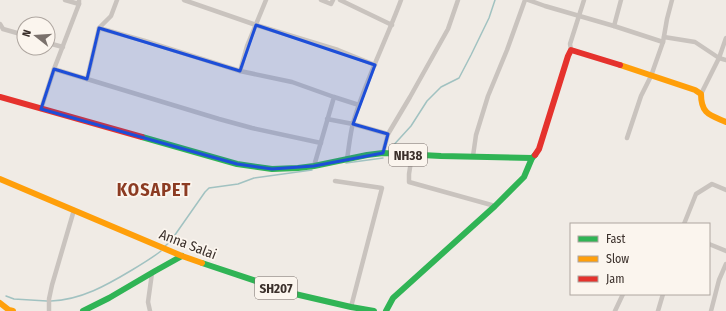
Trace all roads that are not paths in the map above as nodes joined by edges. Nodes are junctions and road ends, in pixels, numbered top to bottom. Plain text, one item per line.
1 (65, 0) edge
2 (117, 0) edge
3 (184, 0) edge
4 (265, 0) edge
5 (321, 0) edge
6 (333, 0) edge
7 (340, 0) edge
8 (401, 0) edge
9 (458, 0) edge
10 (527, 0) edge
11 (584, 0) edge
12 (621, 0) edge
13 (672, 0) edge
14 (79, 2) edge
15 (579, 16) junction
16 (0, 24) edge
17 (256, 25) junction
18 (392, 25) junction
19 (614, 26) junction
20 (99, 28) junction
21 (16, 33) edge
22 (664, 37) junction
23 (726, 38) edge
24 (663, 42) junction
25 (56, 45) edge
26 (63, 47) junction
27 (571, 50) junction
28 (719, 58) junction
29 (726, 60) edge
30 (375, 64) junction
31 (54, 69) junction
32 (240, 71) junction
33 (651, 76) junction
34 (87, 79) junction
35 (701, 94) junction
36 (0, 97) edge
37 (334, 97) junction
38 (359, 105) junction
39 (41, 109) junction
40 (327, 119) junction
41 (726, 122) edge
42 (353, 124) junction
43 (388, 134) junction
44 (627, 138) dead end
45 (321, 143) junction
46 (383, 153) junction
47 (412, 155) junction
48 (473, 156) junction
49 (532, 158) junction
50 (347, 159) junction
51 (314, 166) junction
52 (0, 179) edge
53 (335, 181) dead end
54 (726, 190) edge
55 (495, 206) junction
56 (74, 210) junction
57 (684, 223) edge
58 (710, 244) edge
59 (726, 251) edge
60 (182, 256) junction
61 (726, 264) edge
62 (152, 272) junction
63 (623, 295) edge
64 (662, 295) edge
65 (0, 304) edge
66 (351, 307) junction
67 (49, 309) edge
68 (13, 311) edge
69 (83, 311) edge
70 (150, 311) edge
71 (374, 311) edge
72 (386, 311) edge
73 (615, 311) edge
74 (658, 311) edge
75 (711, 311) edge

1 - 14 street
2 - 20 street
3 - 17 street
4 - 17 street
5 - 6 street
7 - 18 street
8 - 18 street
9 - 43 street
10 - 15 street
10 - 48 street
11 - 15 street
12 - 19 street
13 - 22 street
14 - 26 street
15 - 19 street
15 - 27 street
16 - 21 street
17 - 30 street
17 - 32 street
18 - 30 street
19 - 24 street
20 - 32 street
20 - 34 street
22 - 24 street
22 - 28 street
23 - 28 street
24 - 33 street
25 - 26 street
26 - 31 street
27 - 33 main road
27 - 49 main road
28 - 29 street
28 - 35 street
30 - 38 street
31 - 34 street
31 - 39 street
32 - 37 street
33 - 35 main road
33 - 44 street
34 - 45 street
35 - 41 main road
36 - 39 main road, NH38
37 - 38 street
37 - 40 street
38 - 42 street
39 - 51 main road, NH38
40 - 42 street
40 - 45 street
42 - 43 street
42 - 50 street
43 - 46 street
45 - 51 street
46 - 47 main road, NH38
46 - 50 main road, NH38
47 - 48 main road, NH38
47 - 55 street
48 - 49 main road, NH38
49 - 55 main road
50 - 51 main road, NH38
52 - 56 main road, Anna Salai / SH207
53 - 66 street
54 - 57 street
55 - 72 main road
56 - 60 main road, Anna Salai / SH207
56 - 67 street
58 - 59 street
60 - 62 main road
60 - 66 main road, Anna Salai / SH207
61 - 75 street
62 - 69 main road
62 - 70 street
63 - 73 street
64 - 74 street
65 - 68 main road
66 - 71 main road, Anna Salai / SH207

